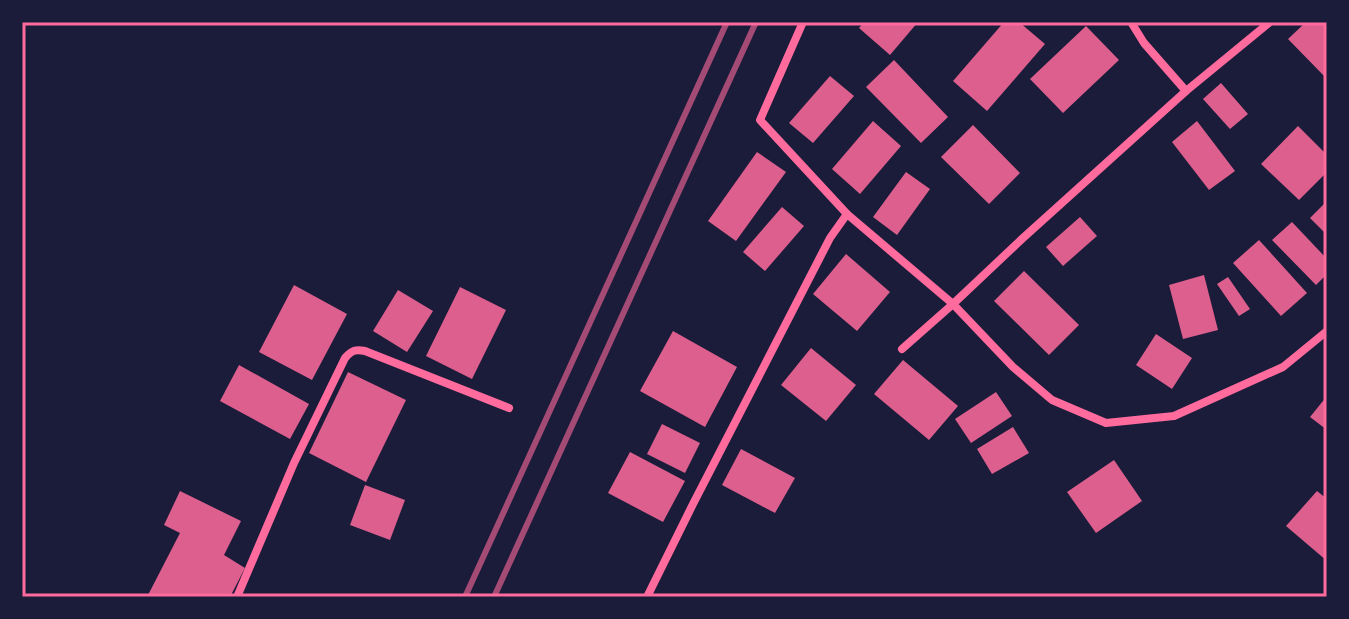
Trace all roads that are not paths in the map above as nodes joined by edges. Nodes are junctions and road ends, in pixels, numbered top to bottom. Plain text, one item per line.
1 (803, 22) edge
2 (1131, 22) edge
3 (1270, 22) edge
4 (1186, 91) junction
5 (847, 214) junction
6 (953, 304) junction
7 (1327, 331) edge
8 (902, 349) dead end
9 (509, 408) dead end
10 (237, 597) edge
11 (647, 597) edge

1 - 5 street
2 - 4 street
3 - 4 street
4 - 6 street
5 - 6 street
5 - 11 street
6 - 7 street
6 - 8 street
9 - 10 street

